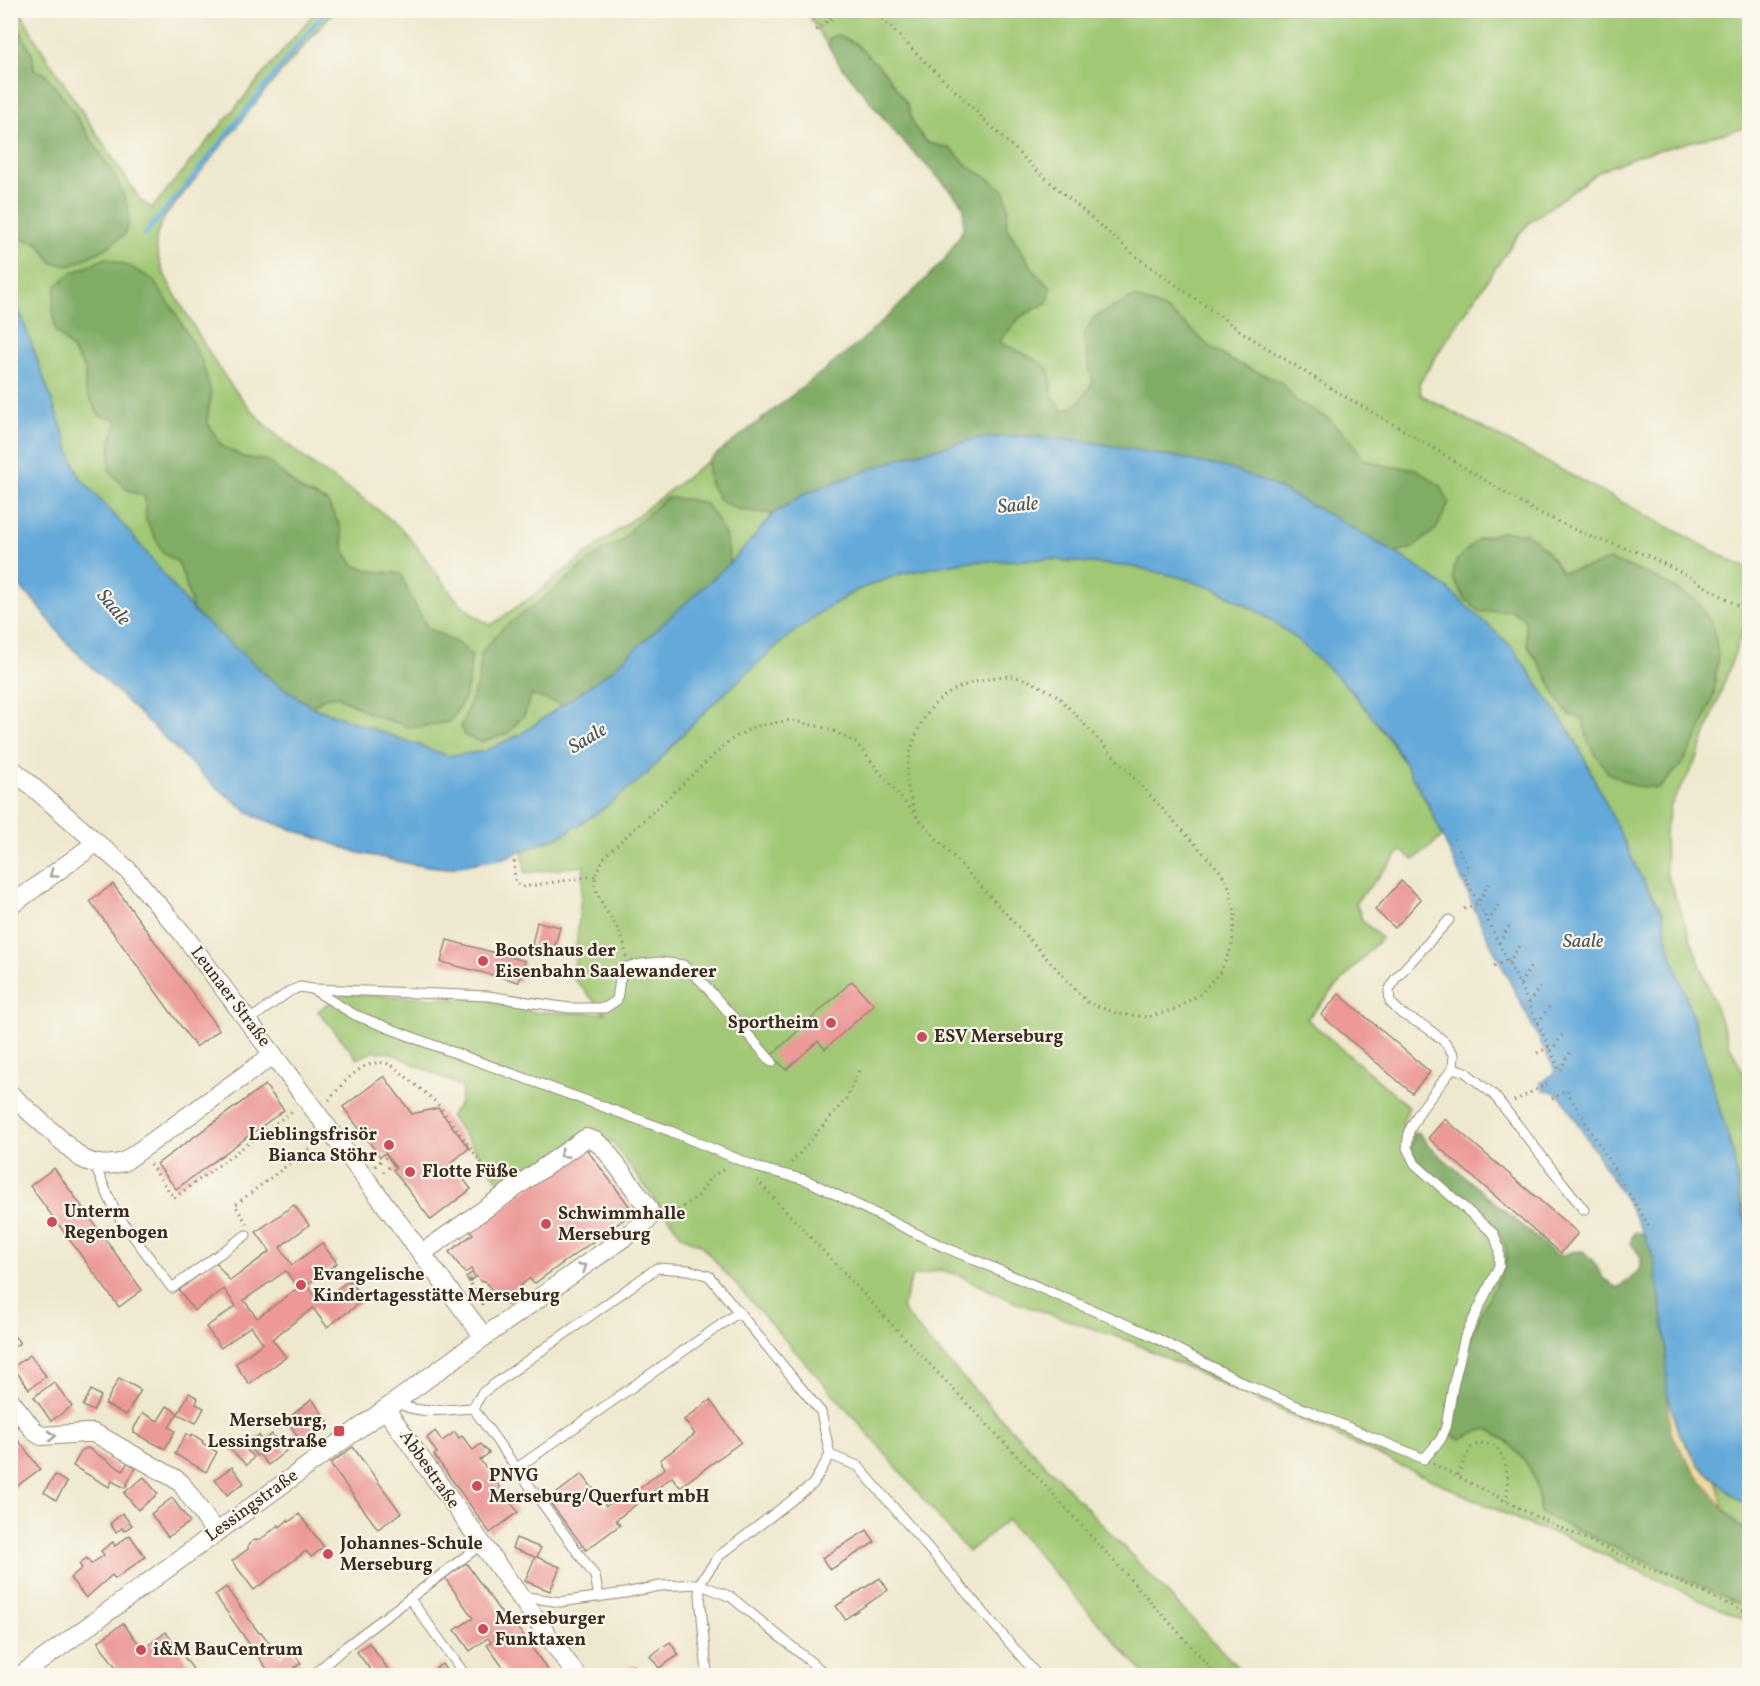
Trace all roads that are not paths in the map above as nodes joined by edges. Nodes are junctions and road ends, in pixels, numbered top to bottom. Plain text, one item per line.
1 (10, 767) edge
2 (96, 843) junction
3 (10, 906) edge
4 (1449, 920) dead end
5 (312, 989) junction
6 (248, 1021) junction
7 (273, 1054) junction
8 (772, 1062) dead end
9 (1453, 1068) junction
10 (10, 1094) edge
11 (94, 1164) junction
12 (1584, 1210) dead end
13 (246, 1234) road end
14 (422, 1253) junction
15 (739, 1312) junction
16 (484, 1337) junction
17 (10, 1400) edge
18 (391, 1406) junction
19 (473, 1408) junction
20 (830, 1455) junction
21 (517, 1468) junction
22 (216, 1532) junction
23 (482, 1544) junction
24 (699, 1584) junction
25 (519, 1596) junction
26 (599, 1597) junction
27 (410, 1599) junction
28 (20, 1676) edge
29 (312, 1676) edge
30 (466, 1676) edge
31 (577, 1676) edge
32 (709, 1676) edge
33 (828, 1676) edge
34 (1038, 1676) edge

1 - 2 street, Leunaer Straße
2 -> 3 street
2 - 6 street, Leunaer Straße
4 - 9 lane
5 - 6 lane
5 - 8 lane
5 - 9 lane
6 - 7 street, Leunaer Straße
7 - 11 street
7 - 14 street, Leunaer Straße
9 - 12 lane
10 - 11 street
11 - 13 lane
14 - 16 street, Leunaer Straße
16 -> 14 street
15 - 19 lane
15 - 20 lane
15 - 21 lane
16 - 18 street, Lessingstraße
17 -> 22 street
18 - 19 lane
18 - 22 street, Lessingstraße
18 - 23 street, Abbestraße
19 - 21 lane
20 - 24 lane
20 - 34 lane
21 - 26 lane
22 - 28 street, Lessingstraße
23 - 25 street, Abbestraße
23 - 27 lane
24 - 26 lane
24 - 32 lane
24 - 33 lane
25 - 26 lane
25 - 31 street, Abbestraße
27 - 29 lane
27 - 30 lane

